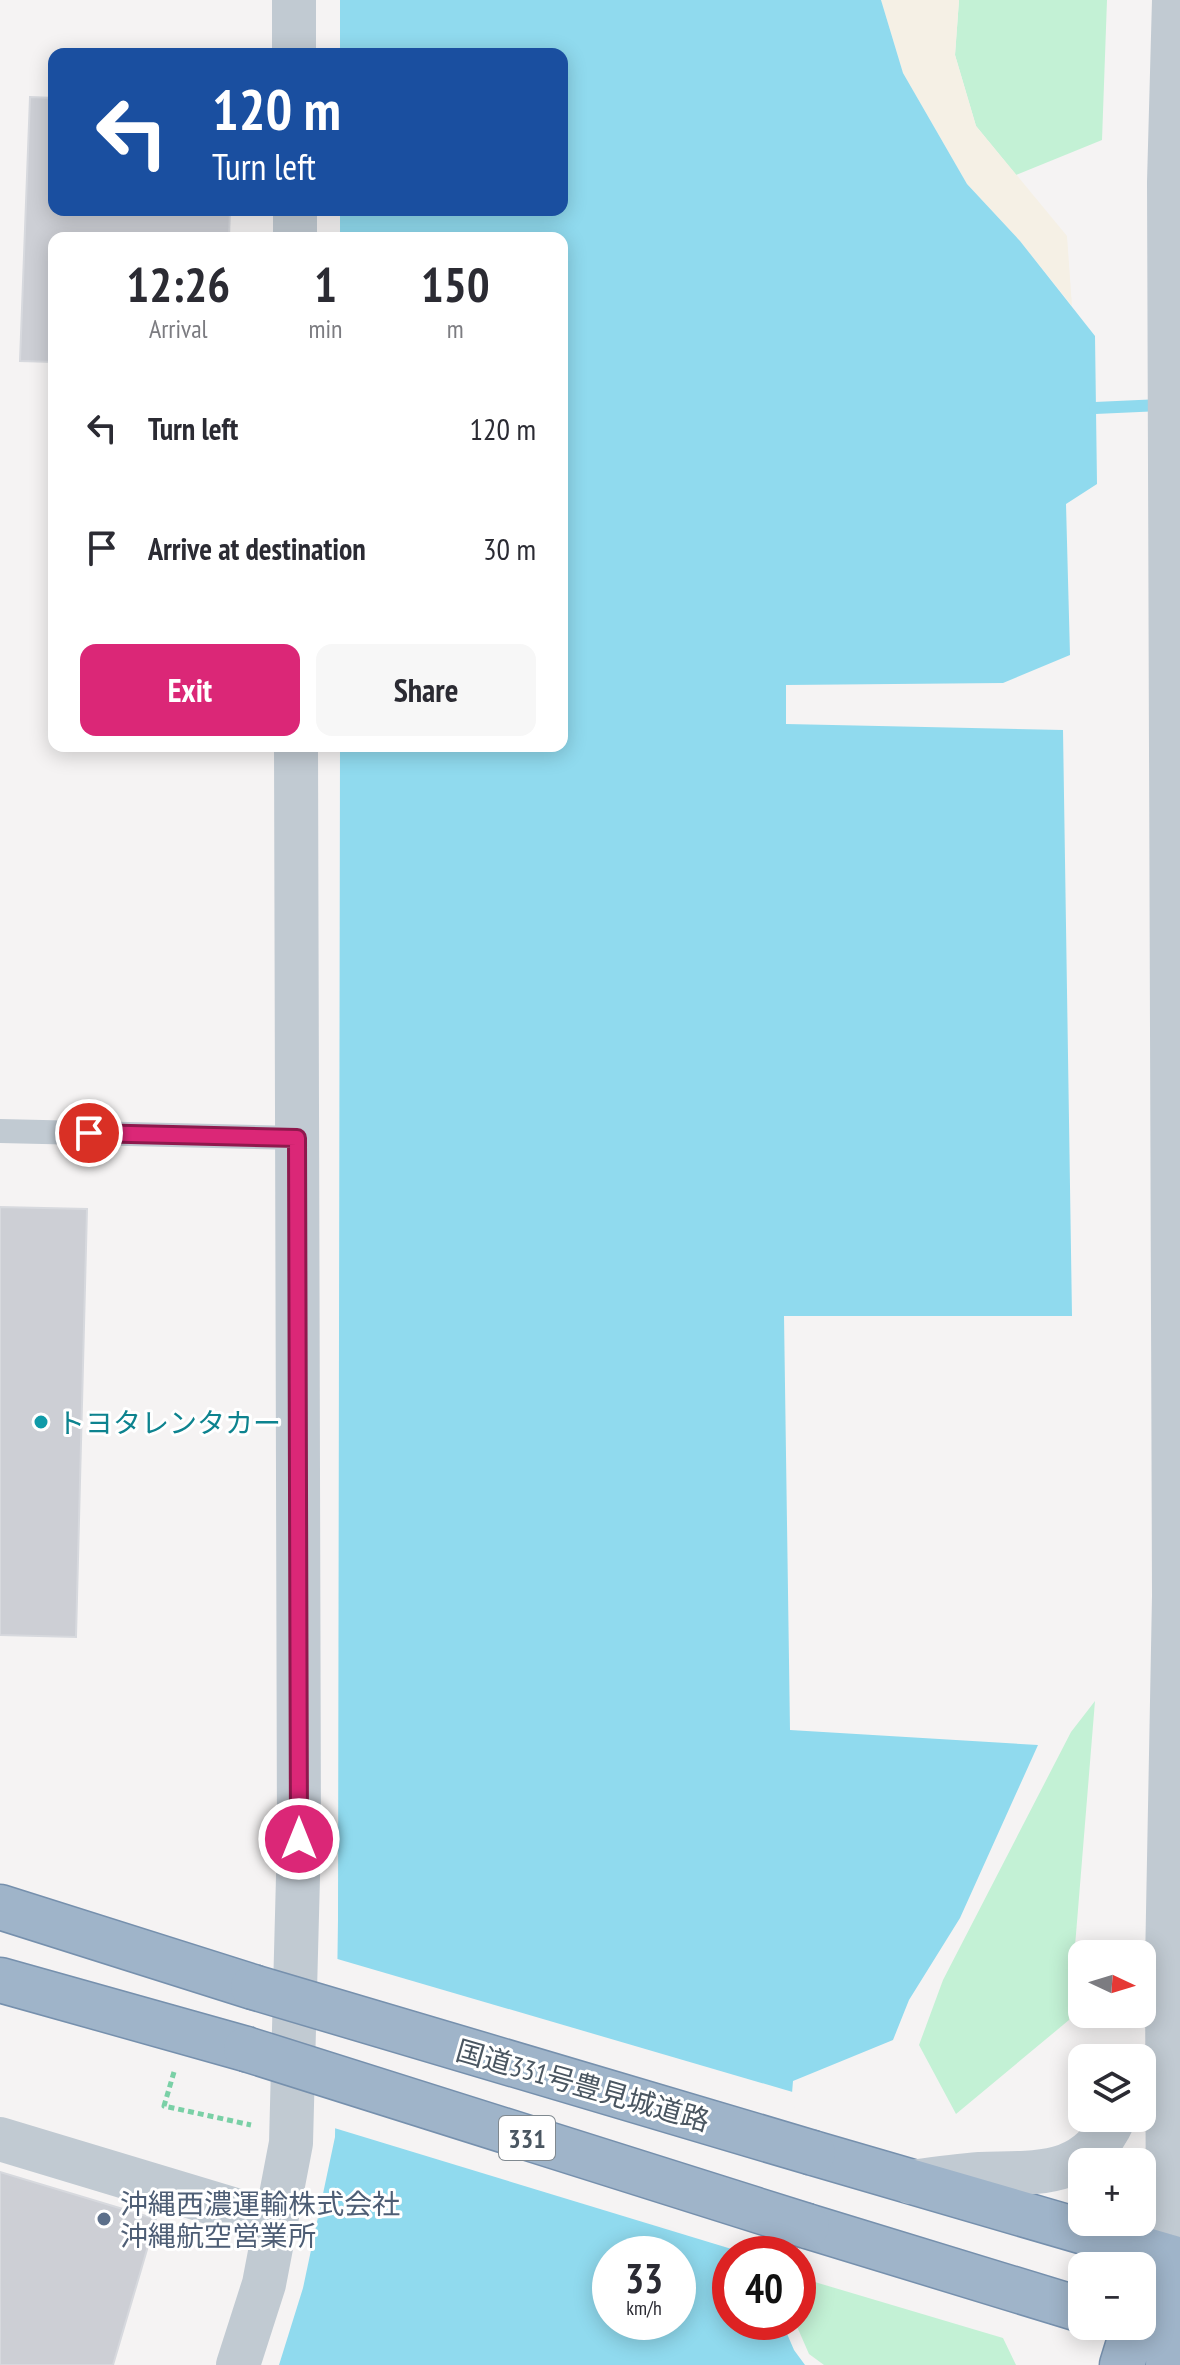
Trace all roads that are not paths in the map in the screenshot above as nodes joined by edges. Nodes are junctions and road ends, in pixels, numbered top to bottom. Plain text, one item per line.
1 (294, 0) edge
2 (1174, 0) edge
3 (294, 48) edge
4 (296, 752) edge
5 (0, 1131) edge
6 (297, 1138) junction
7 (0, 1907) edge
8 (1167, 1965) junction
9 (13, 1985) edge
10 (1142, 2044) edge
11 (1108, 2132) edge
12 (0, 2139) edge
13 (909, 2182) junction
14 (275, 2222) junction
15 (1174, 2259) edge
16 (1068, 2306) edge
17 (1156, 2330) edge
18 (1149, 2340) edge
19 (238, 2365) edge
20 (1122, 2365) edge

1 - 3 street
2 - 8 street
4 - 6 street
5 - 6 lane
6 - 14 street
7 - 13 highway, 国道331号豊見城道路 / 331, bridge
8 - 10 street
8 - 15 street
9 - 16 highway, 331, bridge
11 - 13 street
12 - 14 street
13 - 15 highway, 国道331号豊見城道路 / 331
14 - 19 street
15 - 17 highway
18 - 20 highway

